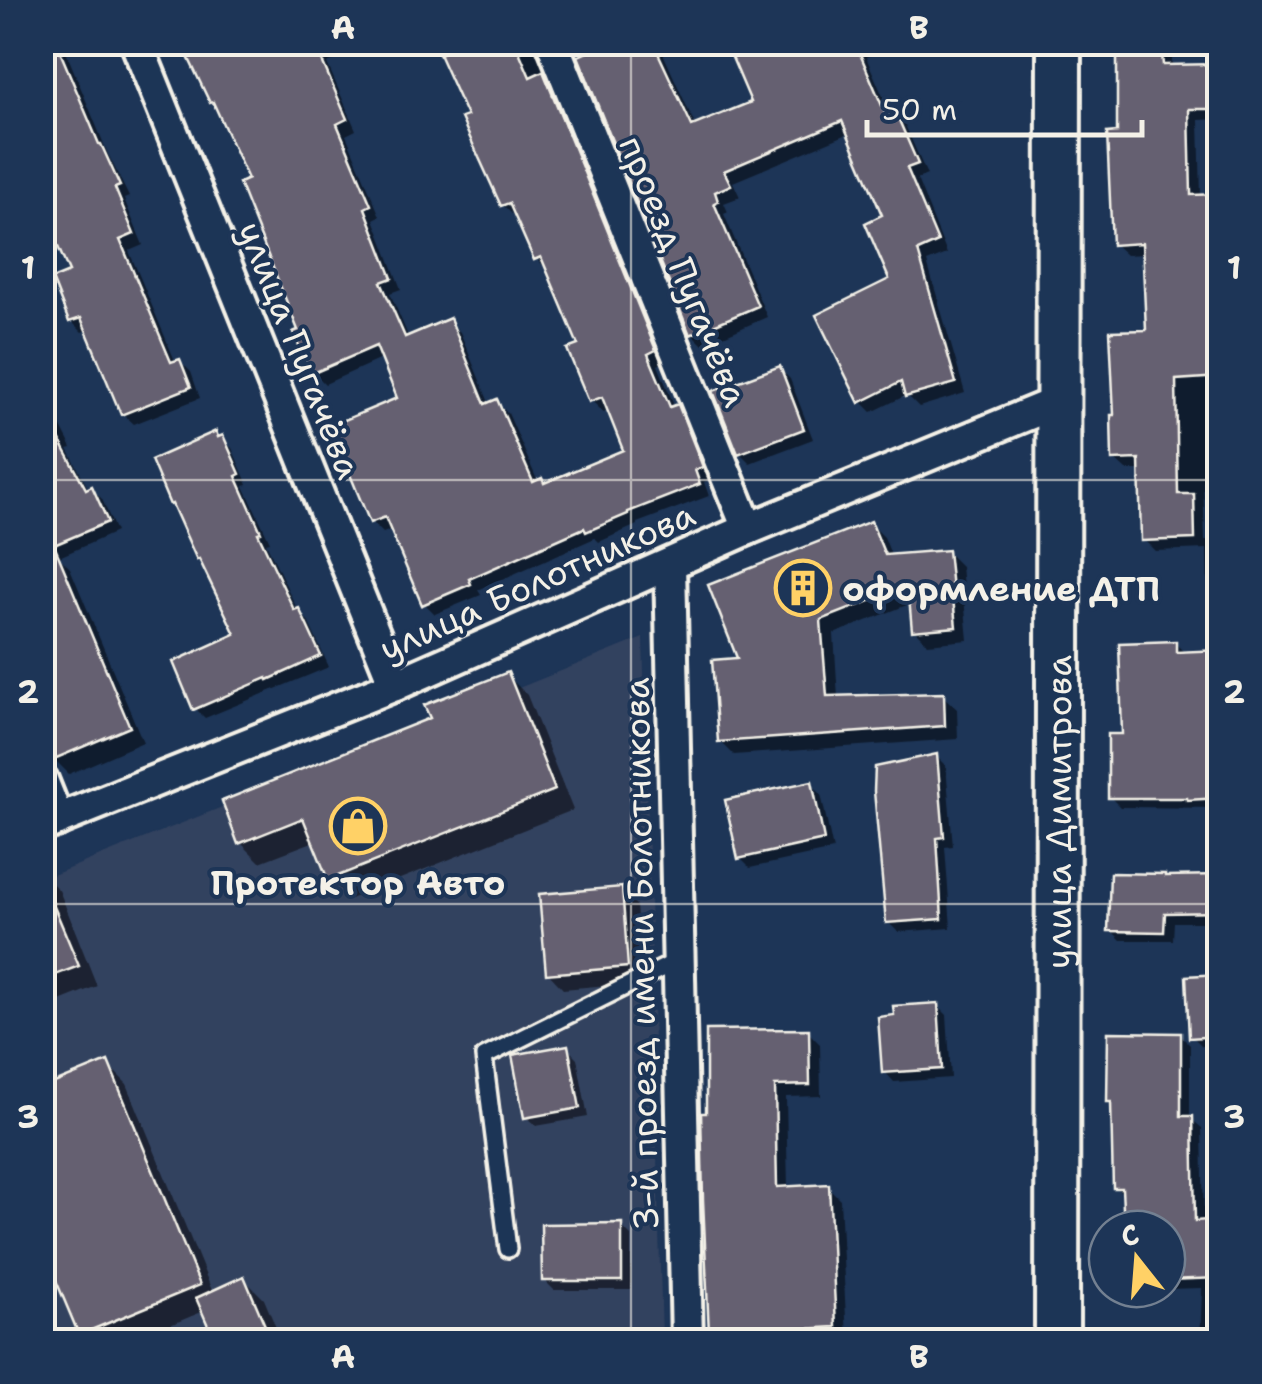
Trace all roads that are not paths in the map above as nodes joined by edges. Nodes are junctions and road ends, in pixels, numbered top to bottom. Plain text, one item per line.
1 (136, 42) edge
2 (552, 42) edge
3 (1059, 42) edge
4 (1060, 401) junction
5 (748, 528) junction
6 (670, 564) junction
7 (395, 685) junction
8 (42, 780) edge
9 (50, 823) edge
10 (679, 960) junction
11 (508, 1249) dead end
12 (688, 1342) edge
13 (1057, 1342) edge

1 - 7 street, улица Пугачёва
2 - 5 street, проезд Пугачёва
3 - 4 street, улица Димитрова
4 - 5 street, улица Болотникова
4 - 13 street, улица Димитрова
5 - 6 street, улица Болотникова
6 - 7 street, улица Болотникова
6 - 10 street, 3-й проезд имени Болотникова
7 - 9 street, улица Болотникова
8 - 9 street
10 - 11 lane
10 - 12 street, 3-й проезд имени Болотникова

